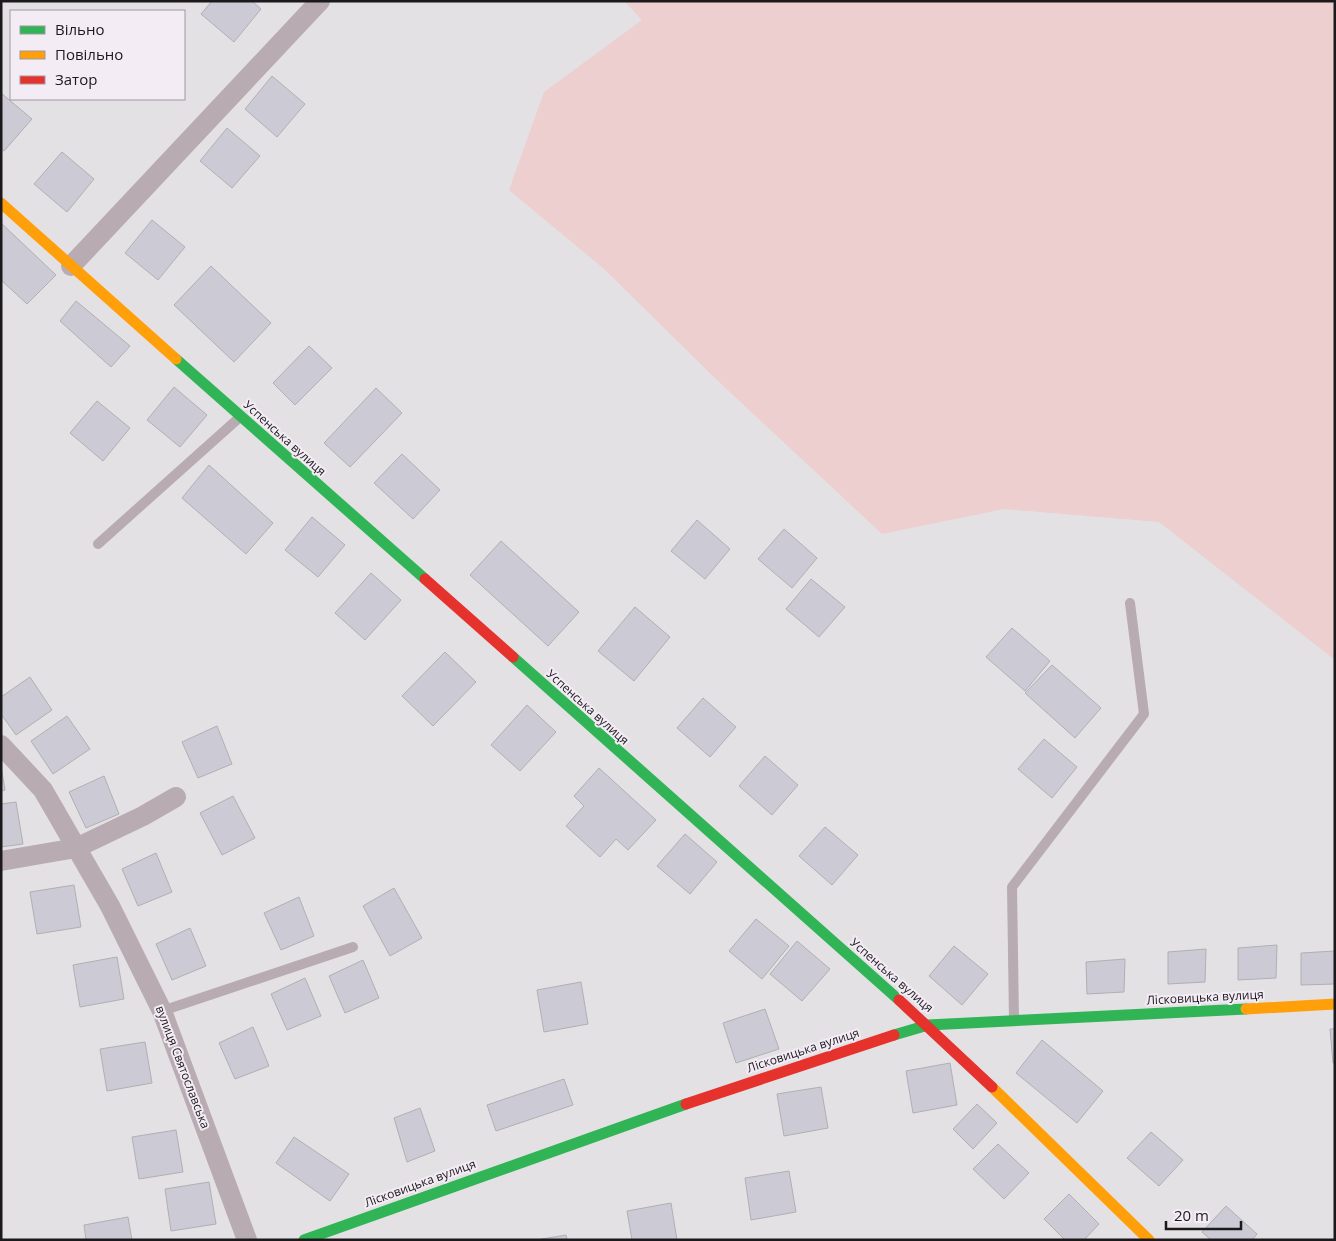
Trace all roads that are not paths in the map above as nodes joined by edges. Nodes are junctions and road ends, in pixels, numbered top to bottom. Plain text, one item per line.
1 (320, 1) edge
2 (1, 203) edge
3 (70, 266) junction
4 (240, 416) junction
5 (98, 544) dead end
6 (1130, 603) dead end
7 (1, 745) edge
8 (176, 796) dead end
9 (76, 848) junction
10 (1, 861) edge
11 (353, 946) dead end
12 (1335, 1004) edge
13 (162, 1011) junction
14 (1014, 1020) junction
15 (928, 1025) junction
16 (247, 1240) edge
17 (304, 1240) edge
18 (1149, 1240) edge

1 - 3 street
2 - 3 street, Успенська вулиця
3 - 4 street, Успенська вулиця
4 - 5 lane
4 - 15 street, Успенська вулиця
6 - 14 lane
7 - 9 street, вулиця Святославська
8 - 9 street
9 - 10 street
9 - 13 street, вулиця Святославська
11 - 13 lane
12 - 14 street, Лісковицька вулиця
13 - 16 street, вулиця Святославська
14 - 15 street, Лісковицька вулиця
15 - 17 street, Лісковицька вулиця
15 - 18 street, Успенська вулиця

